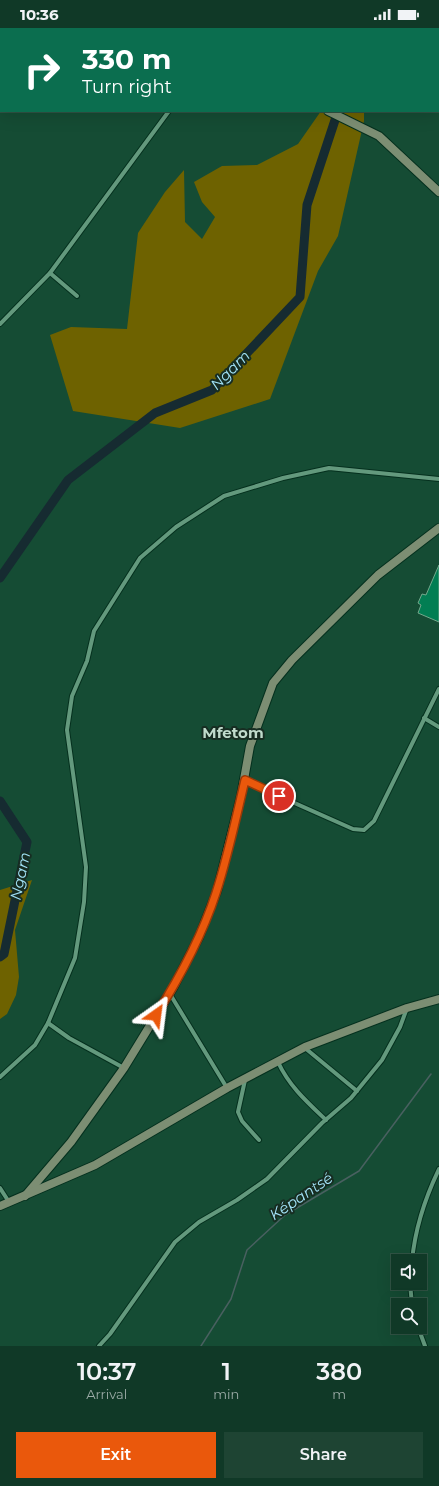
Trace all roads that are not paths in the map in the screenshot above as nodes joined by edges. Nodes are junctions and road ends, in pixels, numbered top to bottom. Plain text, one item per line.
1 (168, 112) edge
2 (330, 112) edge
3 (439, 192) edge
4 (50, 273) junction
5 (77, 296) dead end
6 (0, 324) edge
7 (439, 479) edge
8 (439, 528) edge
9 (439, 689) edge
10 (424, 718) junction
11 (439, 727) edge
12 (245, 780) junction
13 (170, 994) junction
14 (439, 999) edge
15 (407, 1008) junction
16 (48, 1023) junction
17 (305, 1047) junction
18 (278, 1061) junction
19 (124, 1068) junction
20 (0, 1077) edge
21 (246, 1078) junction
22 (227, 1088) junction
23 (357, 1091) junction
24 (326, 1120) junction
25 (259, 1140) dead end
26 (439, 1169) edge
27 (0, 1188) edge
28 (25, 1196) junction
29 (9, 1202) junction
30 (0, 1206) edge
31 (414, 1254) edge
32 (421, 1334) edge
33 (99, 1346) edge
34 (425, 1346) edge

1 - 4 street
2 - 3 street
4 - 5 street
4 - 6 street
7 - 16 street
8 - 12 street
9 - 10 street
10 - 11 street
10 - 12 street
12 - 13 street
13 - 19 street
13 - 22 street
14 - 15 street
15 - 17 street
15 - 23 street
16 - 19 street
16 - 20 street
17 - 18 street
17 - 23 street
18 - 21 street
18 - 24 street
19 - 28 street
21 - 22 street
21 - 25 street
22 - 28 street
23 - 24 street
24 - 33 street
26 - 31 street
27 - 29 street
28 - 29 street
29 - 30 street
32 - 34 street

